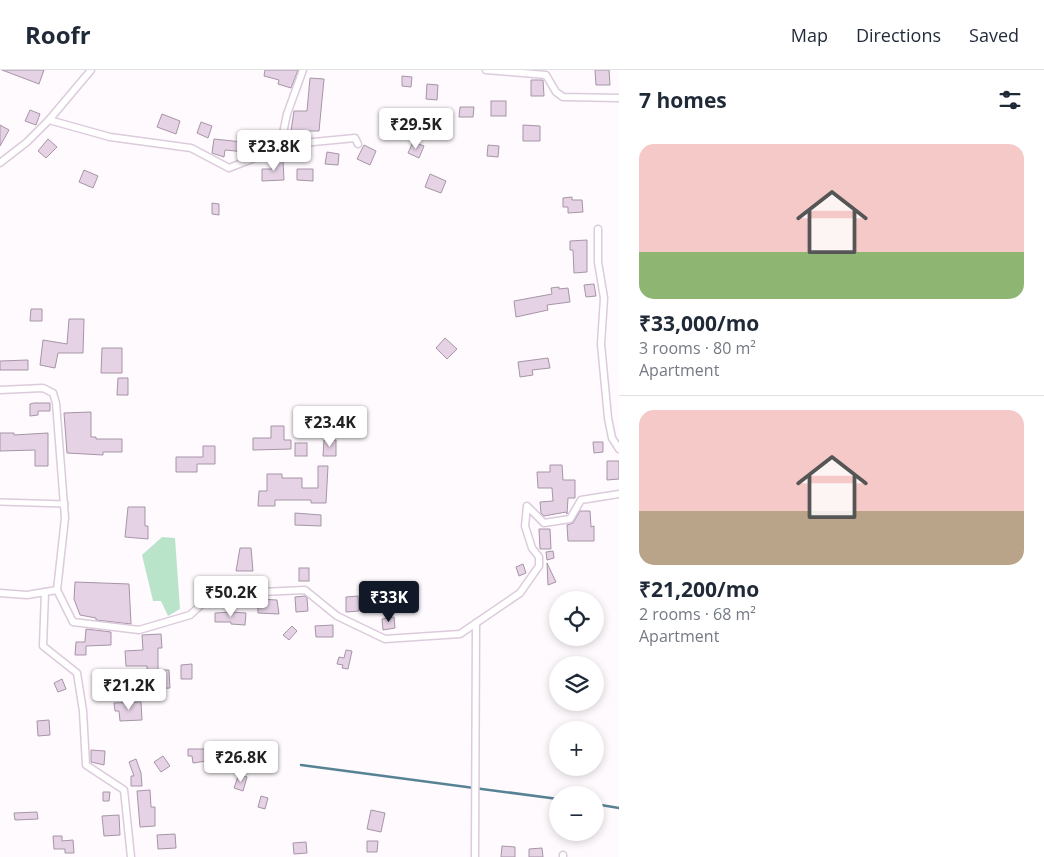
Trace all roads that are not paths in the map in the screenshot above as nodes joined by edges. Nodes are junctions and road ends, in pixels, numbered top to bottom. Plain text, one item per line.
1 (91, 70) edge
2 (303, 70) edge
3 (486, 70) edge
4 (619, 98) edge
5 (49, 120) junction
6 (358, 144) dead end
7 (282, 145) junction
8 (0, 163) edge
9 (598, 229) dead end
10 (0, 390) edge
11 (619, 449) edge
12 (619, 494) edge
13 (0, 502) edge
14 (65, 504) junction
15 (57, 590) junction
16 (45, 592) junction
17 (0, 593) edge
18 (476, 623) junction
19 (131, 857) edge
20 (475, 857) edge

1 - 5 street
2 - 7 street
3 - 4 street
5 - 7 street
5 - 8 street
6 - 7 street
9 - 11 street
10 - 14 street
12 - 18 street
13 - 14 street
14 - 15 street
15 - 16 street
15 - 18 street
16 - 17 street
16 - 19 street
18 - 20 street

